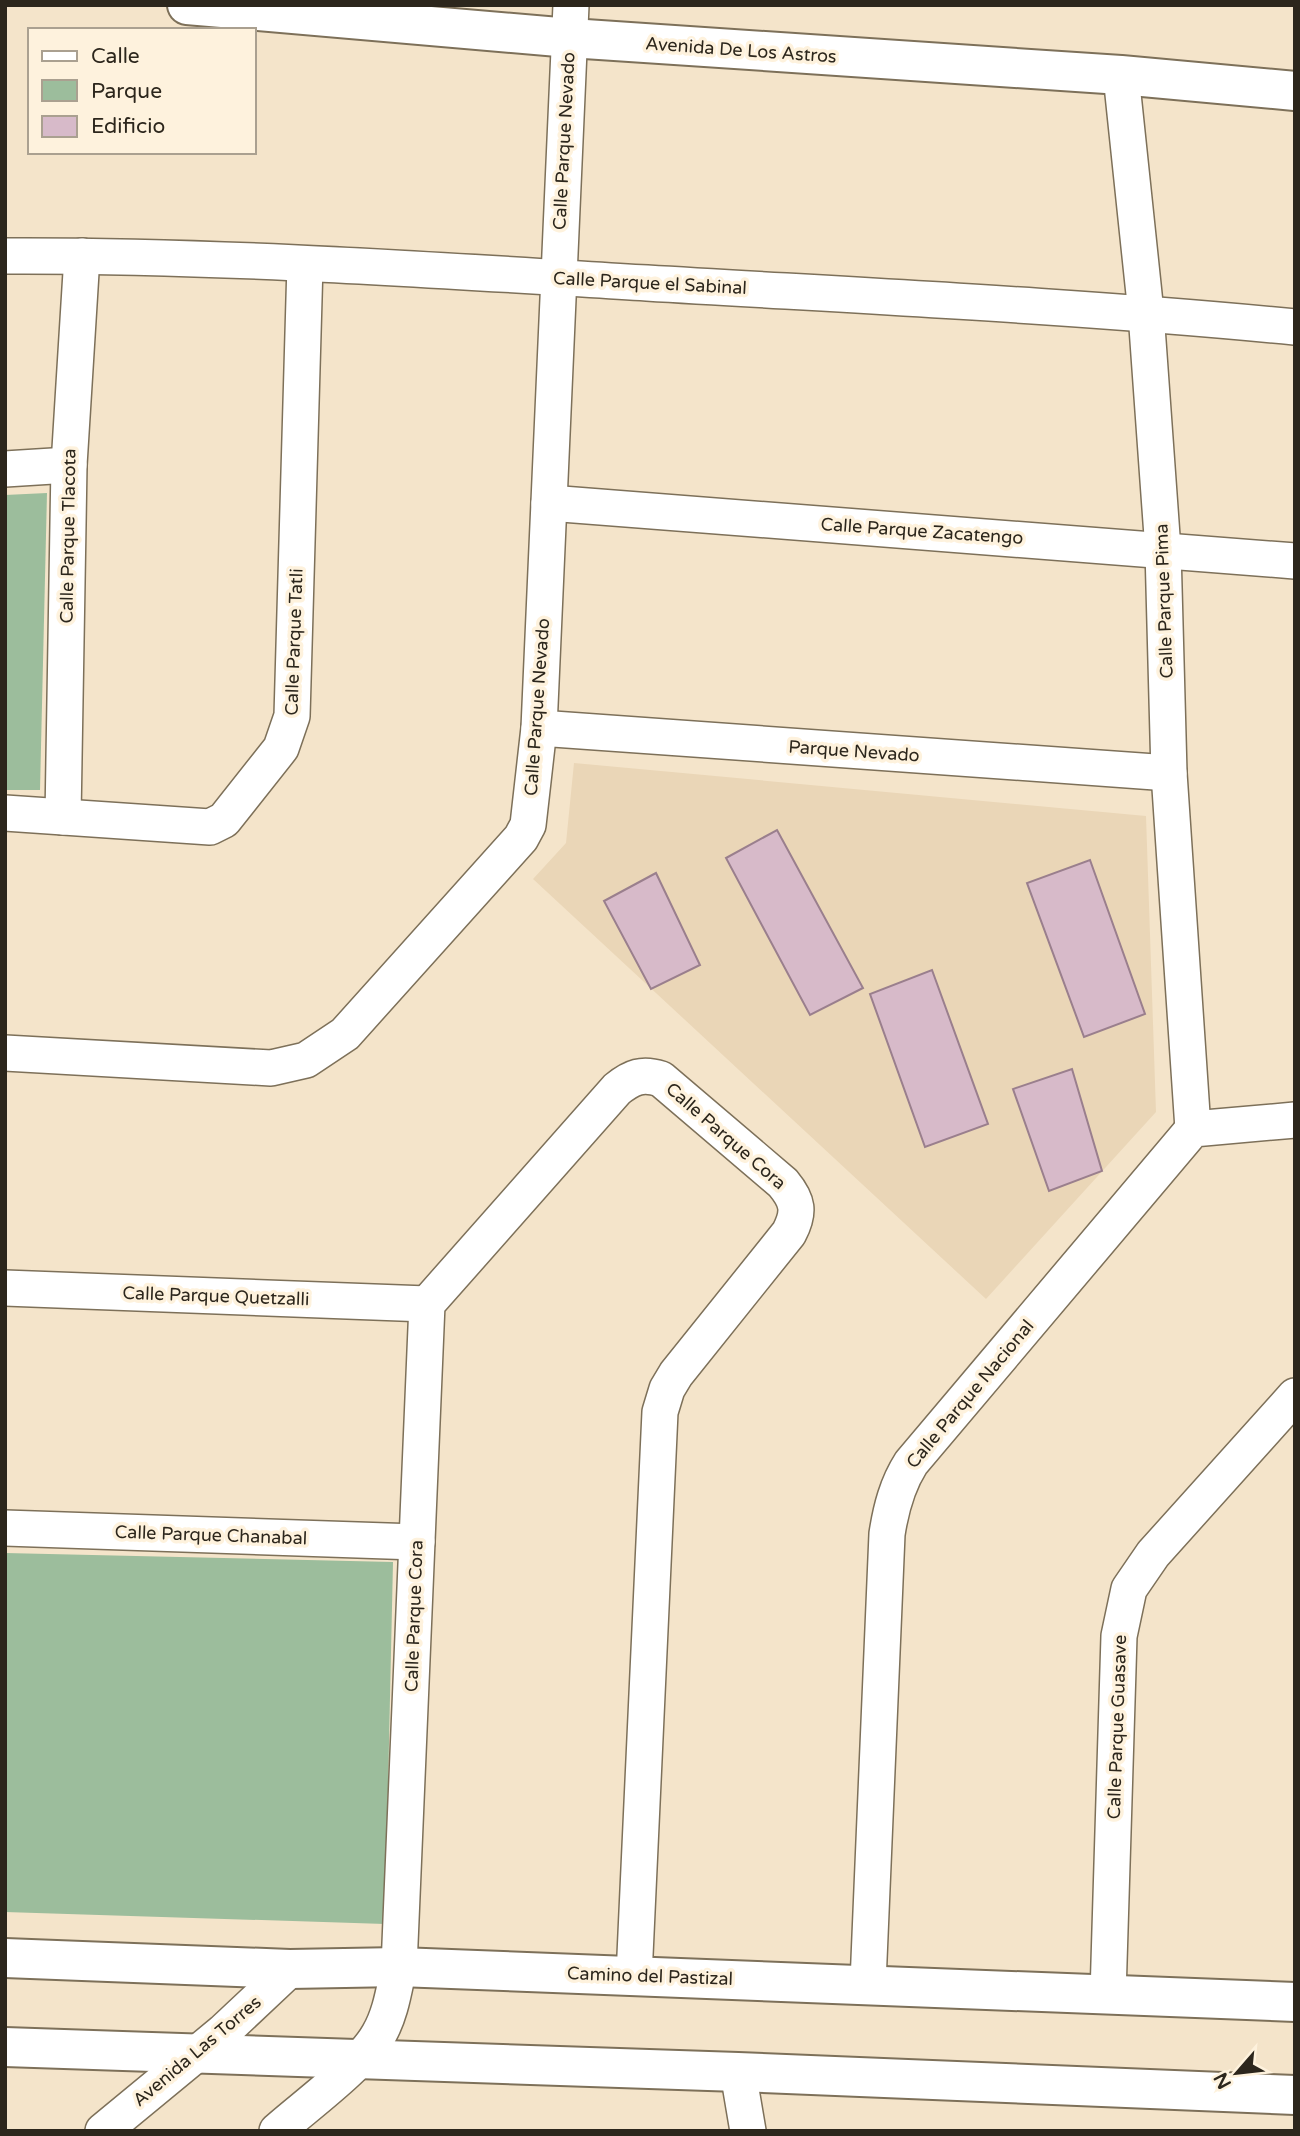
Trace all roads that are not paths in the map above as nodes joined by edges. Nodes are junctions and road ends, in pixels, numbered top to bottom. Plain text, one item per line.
1 (187, 5) edge
2 (570, 22) edge
3 (1121, 75) junction
4 (1295, 91) edge
5 (5, 256) edge
6 (82, 256) junction
7 (305, 264) junction
8 (558, 277) junction
9 (1146, 313) junction
10 (1295, 327) edge
11 (69, 465) junction
12 (5, 469) edge
13 (549, 502) junction
14 (1163, 550) junction
15 (1295, 561) edge
16 (539, 728) junction
17 (1169, 774) junction
18 (5, 813) edge
19 (63, 817) junction
20 (5, 1053) edge
21 (1295, 1120) edge
22 (1193, 1129) junction
23 (5, 1288) edge
24 (427, 1304) junction
25 (1295, 1396) edge
26 (5, 1528) edge
27 (417, 1542) junction
28 (5, 1958) edge
29 (399, 1966) junction
30 (290, 1969) junction
31 (634, 1977) junction
32 (869, 1983) junction
33 (1108, 1995) junction
34 (1295, 2002) edge
35 (5, 2047) edge
36 (195, 2054) junction
37 (357, 2060) junction
38 (738, 2072) junction
39 (1295, 2095) edge
40 (103, 2131) edge
41 (277, 2131) edge
42 (748, 2131) edge

1 - 2 street, Avenida De Los Astros
2 - 3 street, Avenida De Los Astros
2 - 8 street, Calle Parque Nevado
3 - 4 street, Avenida De Los Astros
3 - 9 street, Calle Parque Pima
5 - 6 street, Calle Parque el Sabinal
6 - 7 street, Calle Parque el Sabinal
6 - 11 street, Calle Parque Tlacota
7 - 8 street, Calle Parque el Sabinal
7 - 19 street, Calle Parque Tatli
8 - 9 street, Calle Parque el Sabinal
8 - 13 street, Calle Parque Nevado
9 - 10 street, Calle Parque el Sabinal
9 - 14 street, Calle Parque Pima
11 - 12 street
11 - 19 street, Calle Parque Tlacota
13 - 14 street, Calle Parque Zacatengo
13 - 16 street, Calle Parque Nevado
14 - 15 street, Calle Parque Zacatengo
14 - 17 street, Calle Parque Pima
16 - 17 street, Parque Nevado
16 - 20 street, Calle Parque Nevado
17 - 22 street, Calle Parque Pima
18 - 19 street, Calle Parque Tatli
21 - 22 street
22 - 32 street, Calle Parque Nacional
23 - 24 street, Calle Parque Quetzalli
24 - 27 street, Calle Parque Cora
24 - 31 street, Calle Parque Cora
25 - 33 street, Calle Parque Guasave
26 - 27 street, Calle Parque Chanabal
27 - 29 street, Calle Parque Cora
28 - 30 street, Camino del Pastizal
29 - 30 street, Camino del Pastizal
29 - 31 street, Camino del Pastizal
29 - 37 street
30 - 36 street, Avenida Las Torres
31 - 32 street, Camino del Pastizal
32 - 33 street, Camino del Pastizal
33 - 34 street, Camino del Pastizal
35 - 36 street
36 - 37 street
36 - 40 street, Avenida Las Torres
37 - 38 street
37 - 41 street
38 - 39 street
38 - 42 street

